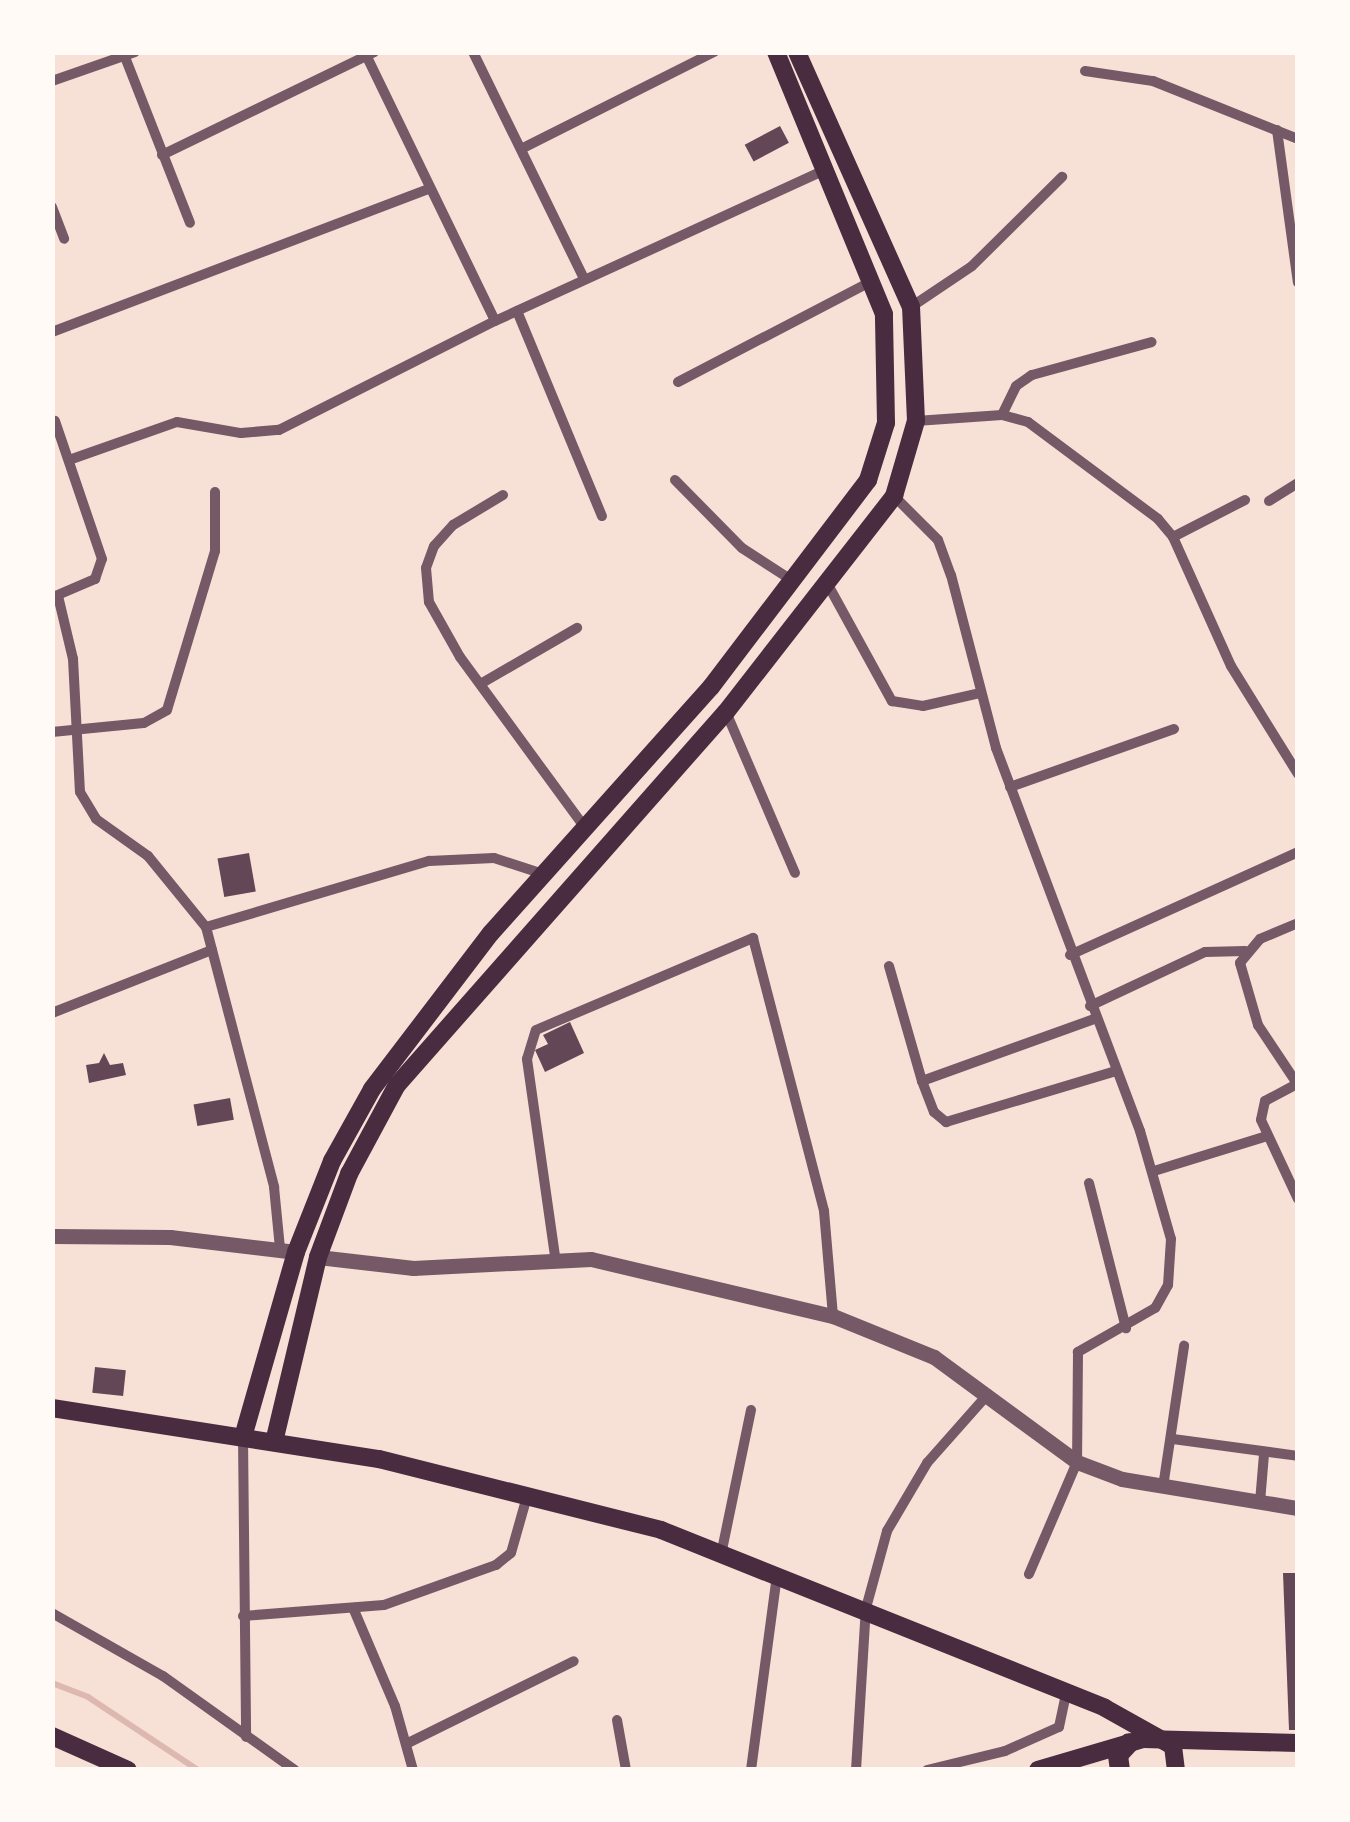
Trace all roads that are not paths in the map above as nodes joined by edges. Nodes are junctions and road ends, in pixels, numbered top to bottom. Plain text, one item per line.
1 (472, 52) edge
2 (714, 52) edge
3 (776, 52) edge
4 (798, 53) edge
5 (130, 54) edge
6 (370, 55) edge
7 (1085, 71) dead end
8 (52, 80) edge
9 (1276, 130) junction
10 (1298, 138) edge
11 (522, 148) junction
12 (162, 155) junction
13 (828, 168) junction
14 (1062, 177) dead end
15 (429, 188) junction
16 (52, 207) edge
17 (190, 223) dead end
18 (64, 239) dead end
19 (584, 279) junction
20 (873, 280) junction
21 (1298, 283) edge
22 (911, 307) junction
23 (517, 311) junction
24 (495, 321) junction
25 (52, 332) edge
26 (1152, 342) dead end
27 (678, 382) dead end
28 (1002, 415) junction
29 (56, 421) dead end
30 (916, 421) junction
31 (69, 460) junction
32 (675, 480) dead end
33 (1298, 484) edge
34 (215, 492) dead end
35 (503, 495) dead end
36 (894, 496) junction
37 (1245, 500) dead end
38 (1269, 501) dead end
39 (602, 516) dead end
40 (1173, 537) junction
41 (793, 581) junction
42 (827, 583) junction
43 (55, 597) edge
44 (577, 628) dead end
45 (482, 683) junction
46 (980, 693) junction
47 (726, 712) junction
48 (1174, 729) dead end
49 (80, 730) junction
50 (52, 732) edge
51 (1298, 774) edge
52 (1010, 787) junction
53 (586, 828) junction
54 (1298, 852) edge
55 (796, 873) dead end
56 (548, 876) junction
57 (1298, 922) edge
58 (206, 927) junction
59 (212, 950) junction
60 (1245, 951) junction
61 (1070, 955) junction
62 (889, 966) dead end
63 (1090, 1006) junction
64 (52, 1012) edge
65 (1094, 1018) junction
66 (1116, 1071) junction
67 (922, 1081) junction
68 (1296, 1085) edge
69 (1267, 1136) junction
70 (1154, 1172) junction
71 (1089, 1183) dead end
72 (1298, 1199) edge
73 (52, 1236) edge
74 (288, 1250) junction
75 (556, 1256) junction
76 (318, 1257) junction
77 (833, 1316) junction
78 (1126, 1328) junction
79 (1184, 1346) dead end
80 (988, 1394) junction
81 (52, 1408) edge
82 (751, 1410) dead end
83 (243, 1437) junction
84 (1173, 1439) junction
85 (274, 1442) junction
86 (1264, 1454) junction
87 (1298, 1456) edge
88 (1078, 1462) junction
89 (1163, 1487) junction
90 (528, 1493) junction
91 (1260, 1502) junction
92 (1298, 1508) edge
93 (722, 1550) junction
94 (777, 1572) junction
95 (1030, 1574) dead end
96 (866, 1608) junction
97 (354, 1610) junction
98 (52, 1613) edge
99 (242, 1616) junction
100 (574, 1661) dead end
101 (1067, 1690) junction
102 (617, 1720) dead end
103 (52, 1736) edge
104 (246, 1737) junction
105 (1165, 1738) junction
106 (1129, 1743) junction
107 (1298, 1743) edge
108 (406, 1744) junction
109 (128, 1770) edge
110 (294, 1770) edge
111 (413, 1770) edge
112 (626, 1770) edge
113 (751, 1770) edge
114 (856, 1770) edge
115 (926, 1770) edge
116 (1038, 1770) edge
117 (1120, 1770) edge
118 (1176, 1770) edge

1 - 11 street
2 - 11 street
3 - 13 main road
4 - 22 main road
5 - 8 street
5 - 12 street
6 - 12 street
6 - 15 street
7 - 9 street
9 - 10 street
9 - 21 street
11 - 19 street
12 - 17 street
13 - 19 street
13 - 20 main road
14 - 22 street
15 - 24 street
15 - 25 street
16 - 18 street
19 - 23 street
20 - 27 street
20 - 41 main road
22 - 30 main road
23 - 24 street
23 - 39 street
24 - 31 street
26 - 28 street
28 - 30 street
28 - 40 street
29 - 31 street
30 - 36 main road
31 - 43 street
32 - 41 street
33 - 38 street
34 - 49 street
35 - 45 street
36 - 42 main road
36 - 46 street
37 - 40 street
40 - 51 street
41 - 53 main road
42 - 46 street
42 - 47 main road
43 - 49 street
44 - 45 street
45 - 53 street
46 - 52 street
47 - 55 street
47 - 76 main road
48 - 52 street
49 - 50 street
49 - 58 street
52 - 61 street
53 - 56 main road
54 - 61 street
56 - 58 street
56 - 74 main road
57 - 60 street
58 - 59 street
59 - 64 street
59 - 74 street
60 - 63 street
60 - 68 street
61 - 63 street
62 - 67 street
63 - 65 street
65 - 66 street
65 - 67 street
66 - 67 street
66 - 70 street
68 - 69 street
69 - 70 street
69 - 72 street
70 - 78 street
71 - 78 street
73 - 74 street
74 - 83 main road
75 - 76 street
75 - 77 street
75 - 77 street
76 - 85 main road
77 - 80 street
78 - 88 street
79 - 84 street
80 - 88 street
80 - 96 street
81 - 83 main road
82 - 93 street
83 - 85 main road
83 - 99 street
84 - 86 street
84 - 89 street
85 - 90 main road
86 - 87 street
86 - 91 street
88 - 89 street
88 - 95 street
89 - 91 street
90 - 93 main road
90 - 97 street
91 - 92 street
93 - 94 main road
94 - 96 main road
94 - 113 street
96 - 101 main road
96 - 114 street
97 - 99 street
97 - 108 street
98 - 104 street
99 - 104 street
100 - 108 street
101 - 105 main road
101 - 115 street
102 - 112 street
103 - 109 main road
104 - 110 street
105 - 106 main road
105 - 107 main road
105 - 118 main road
106 - 116 main road
106 - 117 highway
108 - 111 street

